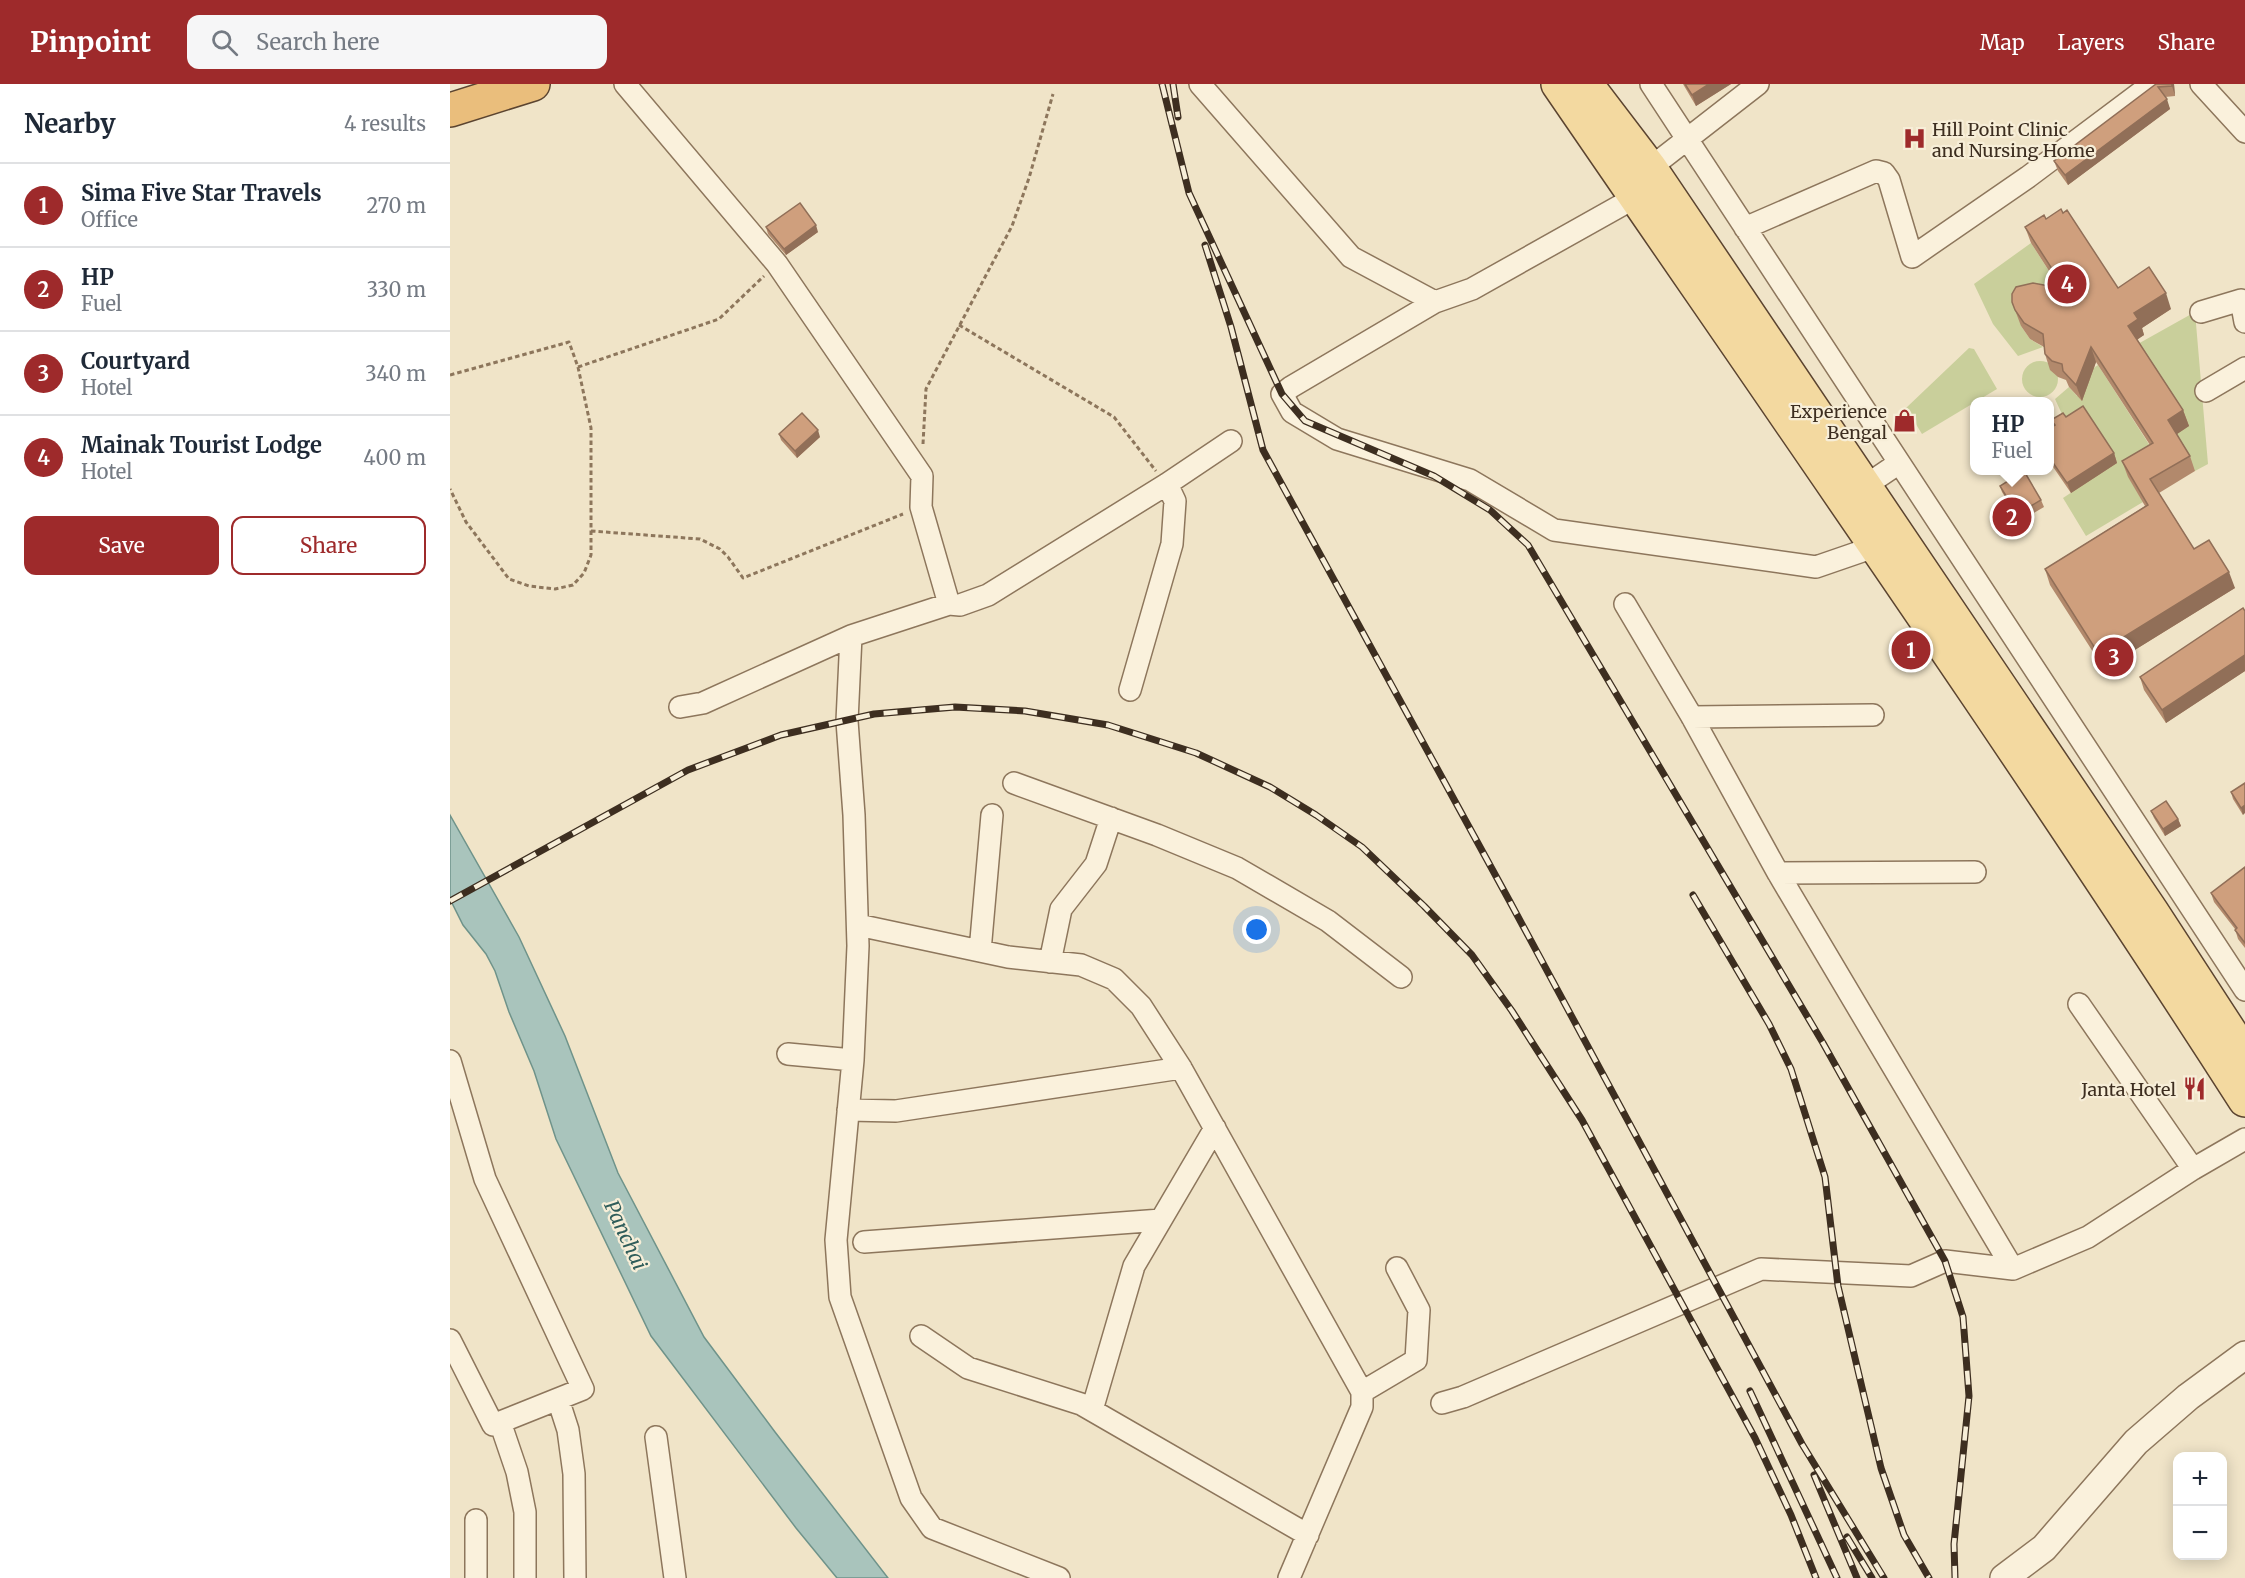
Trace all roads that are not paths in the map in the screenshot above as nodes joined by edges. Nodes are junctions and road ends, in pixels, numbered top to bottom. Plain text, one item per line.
1 (533, 84) edge
2 (626, 84) edge
3 (1200, 84) edge
4 (1558, 84) edge
5 (1586, 84) edge
6 (1651, 84) edge
7 (1758, 84) edge
8 (2152, 84) edge
9 (2201, 84) edge
10 (450, 110) edge
11 (2245, 132) edge
12 (1686, 139) junction
13 (1650, 168) junction
14 (1636, 197) junction
15 (1745, 228) junction
16 (1435, 302) junction
17 (2201, 312) dead end
18 (2245, 322) edge
19 (2245, 368) edge
20 (2206, 391) dead end
21 (1231, 441) dead end
22 (1899, 463) junction
23 (1167, 484) junction
24 (1855, 493) junction
25 (1877, 546) junction
26 (949, 604) junction
27 (1625, 604) dead end
28 (851, 636) junction
29 (1130, 690) dead end
30 (680, 707) dead end
31 (1873, 715) dead end
32 (1692, 717) junction
33 (1014, 783) dead end
34 (992, 815) dead end
35 (1112, 818) junction
36 (1975, 872) dead end
37 (1778, 873) junction
38 (858, 925) junction
39 (980, 951) junction
40 (1050, 962) junction
41 (1401, 976) dead end
42 (2245, 990) edge
43 (2079, 1004) dead end
44 (788, 1054) dead end
45 (2245, 1055) edge
46 (853, 1060) junction
47 (450, 1061) edge
48 (1181, 1068) junction
49 (2245, 1100) edge
50 (848, 1110) junction
51 (1215, 1128) junction
52 (2245, 1139) edge
53 (2193, 1169) junction
54 (1161, 1220) junction
55 (864, 1242) dead end
56 (1397, 1268) dead end
57 (2013, 1269) junction
58 (921, 1336) dead end
59 (450, 1340) edge
60 (2244, 1355) edge
61 (1362, 1392) junction
62 (558, 1399) junction
63 (1442, 1403) dead end
64 (1092, 1410) junction
65 (500, 1422) junction
66 (656, 1437) dead end
67 (476, 1520) dead end
68 (1308, 1535) junction
69 (476, 1578) edge
70 (525, 1578) edge
71 (575, 1578) edge
72 (675, 1578) edge
73 (1059, 1578) edge
74 (1289, 1578) edge
75 (2004, 1578) edge

1 - 10 highway
2 - 26 street
3 - 16 street
4 - 14 main road
5 - 13 main road
6 - 12 street
7 - 12 street
8 - 15 street
9 - 11 street
12 - 13 street
12 - 15 street
13 - 24 main road
14 - 16 street
14 - 24 main road
15 - 22 street
16 - 25 street
17 - 18 street
19 - 20 street
21 - 23 street
22 - 24 street
22 - 42 street
23 - 26 street
23 - 29 street
24 - 25 main road
24 - 45 main road
25 - 49 main road
26 - 28 street
27 - 32 street
28 - 30 street
28 - 38 street
31 - 32 street
32 - 37 street
33 - 35 street
34 - 39 street
35 - 40 street
35 - 41 street
36 - 37 street
37 - 57 street
38 - 39 street
38 - 46 street
39 - 40 street
40 - 48 street
43 - 53 street
44 - 46 street
46 - 50 street
47 - 62 street
48 - 50 street
48 - 51 street
50 - 73 street
51 - 54 street
51 - 61 street
52 - 53 street
53 - 57 street
54 - 55 street
54 - 64 street
56 - 61 street
57 - 63 street
58 - 64 street
59 - 65 street
60 - 75 street
61 - 68 street
62 - 65 street
62 - 71 street
64 - 68 street
65 - 70 street
66 - 72 street
67 - 69 street
68 - 74 street

